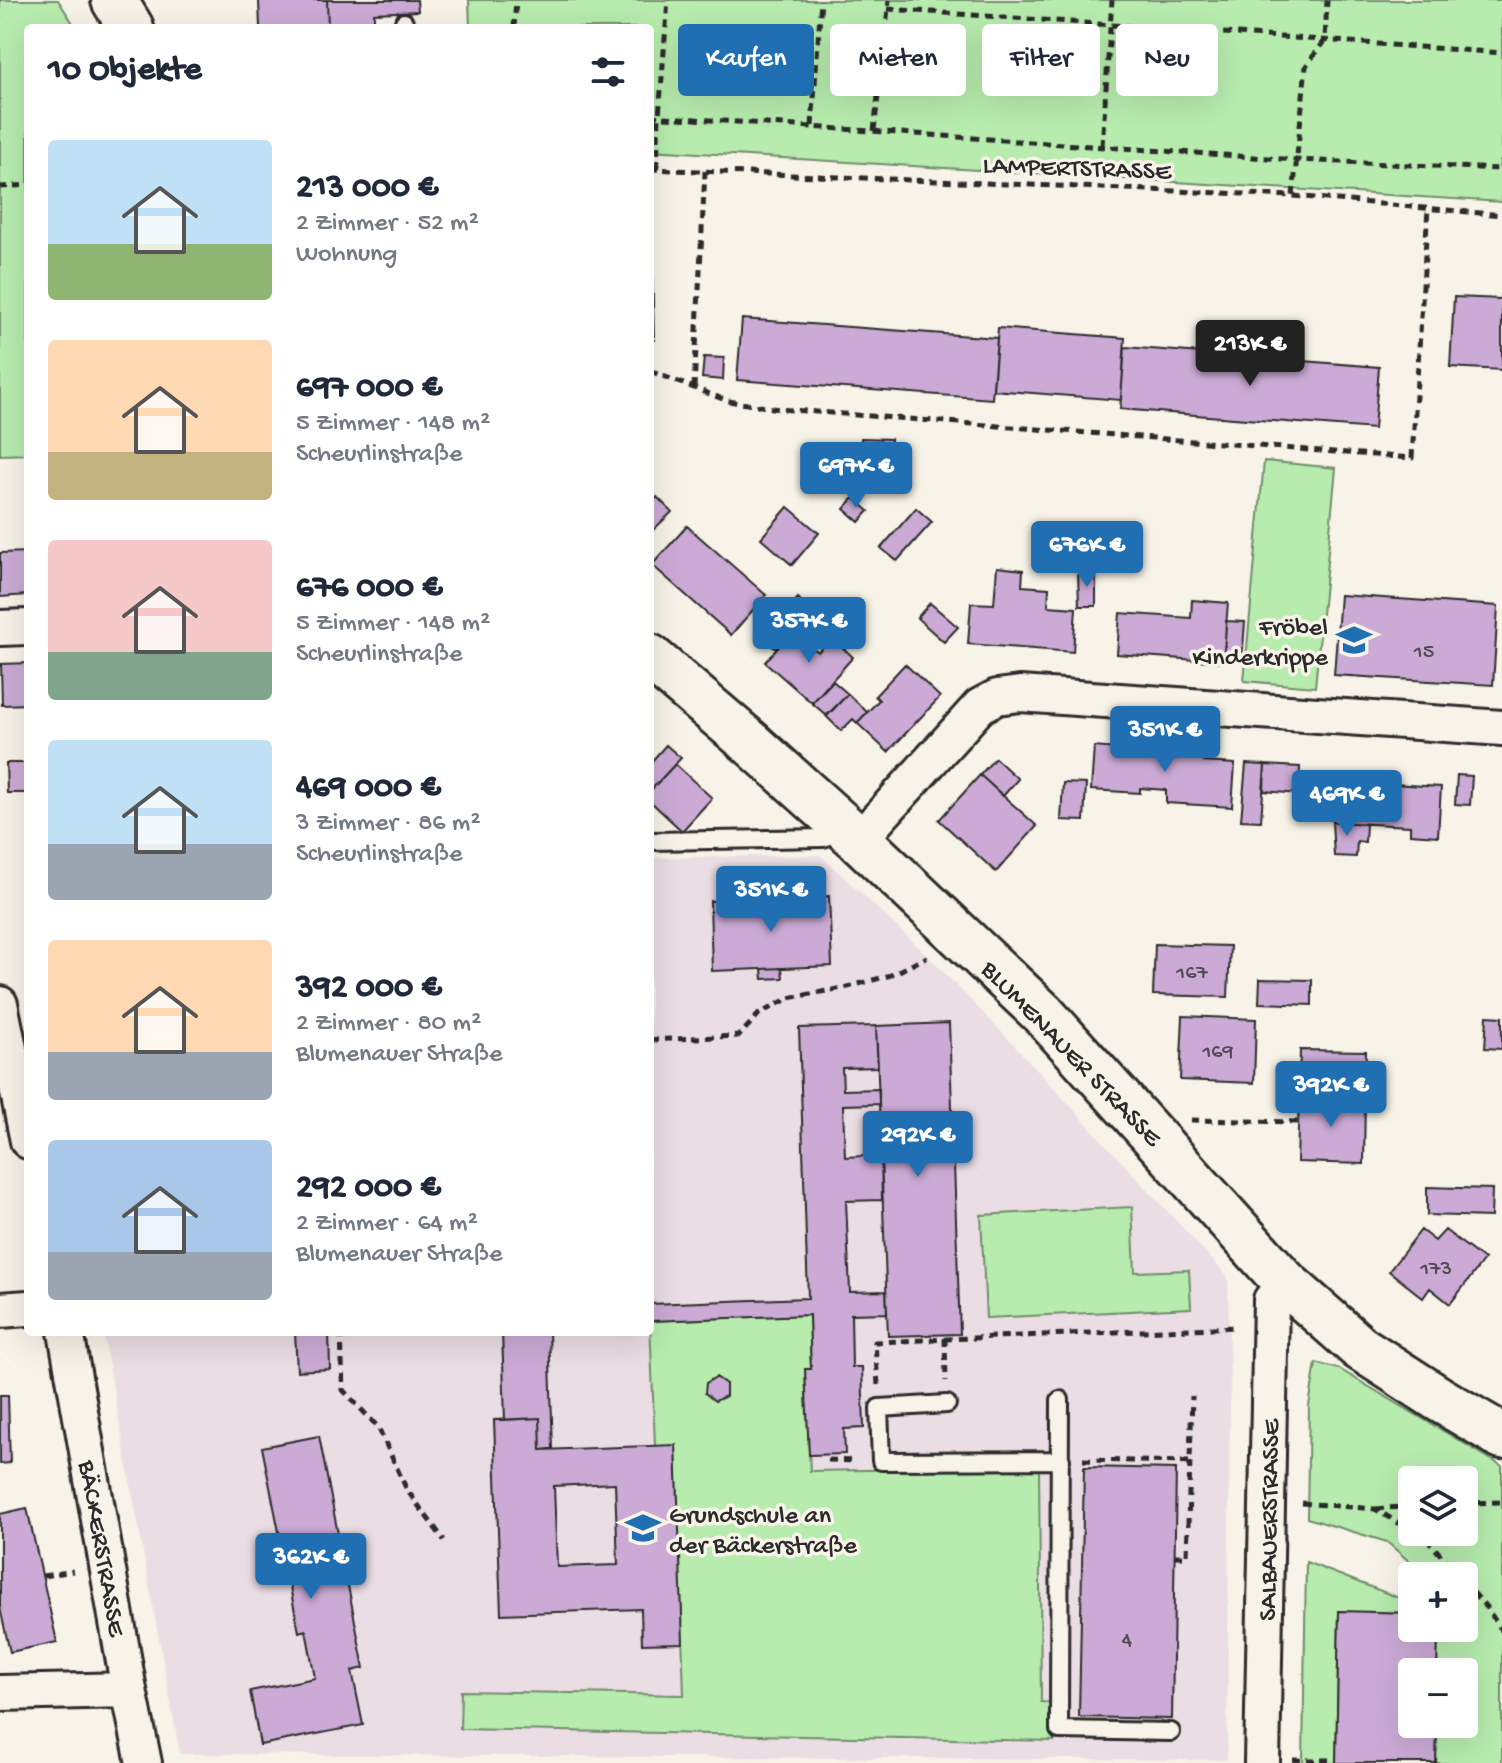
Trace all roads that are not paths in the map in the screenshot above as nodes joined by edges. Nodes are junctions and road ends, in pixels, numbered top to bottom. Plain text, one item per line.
1 (114, 0) edge
2 (129, 24) edge
3 (24, 627) edge
4 (0, 628) edge
5 (654, 660) edge
6 (1502, 728) edge
7 (849, 832) junction
8 (654, 841) edge
9 (0, 1004) edge
10 (24, 1121) edge
11 (1285, 1282) junction
12 (24, 1308) edge
13 (0, 1310) edge
14 (67, 1336) edge
15 (1060, 1400) dead end
16 (947, 1404) dead end
17 (1502, 1436) edge
18 (1061, 1460) junction
19 (129, 1690) junction
20 (0, 1693) edge
21 (1171, 1732) dead end
22 (1276, 1762) edge
23 (144, 1763) edge

1 - 2 street
3 - 4 street
5 - 7 street, BLUMENAUER STRASSE
6 - 7 street
7 - 8 lane
7 - 11 street, BLUMENAUER STRASSE
9 - 10 street
11 - 17 street, BLUMENAUER STRASSE
11 - 22 street, SALBAUERSTRASSE
12 - 13 street
14 - 19 street, BÄCKERSTRASSE
15 - 18 lane
16 - 18 lane
18 - 21 lane
19 - 20 street
19 - 23 street, BÄCKERSTRASSE

